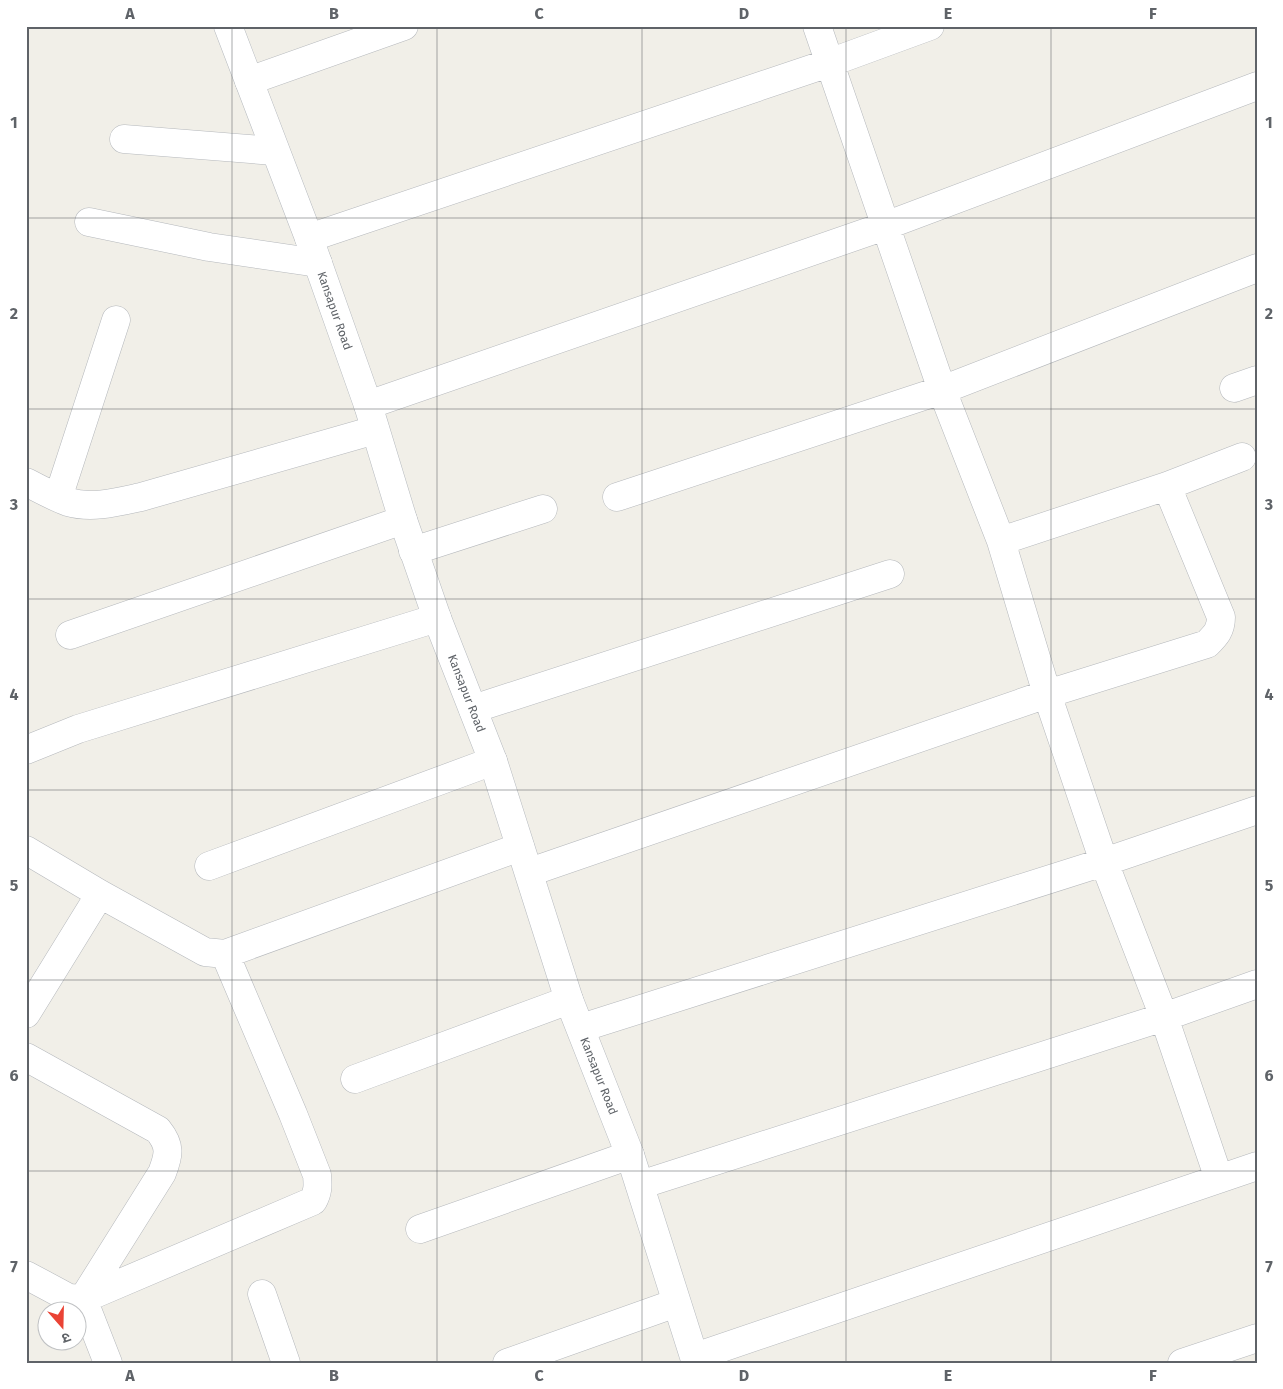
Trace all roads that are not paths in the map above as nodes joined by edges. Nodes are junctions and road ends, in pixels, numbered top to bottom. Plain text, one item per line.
1 (228, 26) edge
2 (404, 26) edge
3 (816, 26) edge
4 (930, 26) edge
5 (829, 63) junction
6 (249, 81) junction
7 (1257, 86) edge
8 (124, 139) dead end
9 (275, 151) junction
10 (89, 222) dead end
11 (885, 226) junction
12 (314, 250) junction
13 (1257, 268) edge
14 (116, 320) dead end
15 (942, 390) junction
16 (372, 417) junction
17 (1242, 457) dead end
18 (26, 482) edge
19 (1167, 486) junction
20 (617, 497) dead end
21 (58, 498) junction
22 (543, 509) dead end
23 (403, 520) junction
24 (1001, 541) junction
25 (414, 551) junction
26 (890, 574) dead end
27 (436, 618) junction
28 (70, 635) dead end
29 (1047, 694) junction
30 (473, 709) junction
31 (26, 750) edge
32 (493, 761) junction
33 (1257, 810) edge
34 (520, 847) junction
35 (26, 850) edge
36 (1104, 862) junction
37 (209, 866) dead end
38 (530, 872) junction
39 (100, 894) junction
40 (225, 954) junction
41 (1257, 984) edge
42 (569, 1000) junction
43 (26, 1014) edge
44 (1164, 1017) junction
45 (580, 1028) junction
46 (26, 1057) edge
47 (354, 1079) dead end
48 (630, 1155) junction
49 (1257, 1166) edge
50 (1219, 1179) junction
51 (640, 1185) junction
52 (420, 1229) dead end
53 (26, 1275) edge
54 (262, 1294) dead end
55 (83, 1299) junction
56 (676, 1303) junction
57 (1257, 1338) edge
58 (696, 1360) edge
59 (108, 1363) edge
60 (286, 1363) edge
61 (506, 1363) edge
62 (1182, 1363) edge

1 - 6 street, Kansapur Road
2 - 6 street
3 - 5 street
4 - 5 street
5 - 11 street
5 - 12 street
6 - 9 street, Kansapur Road
7 - 11 street
8 - 9 street
9 - 12 street, Kansapur Road
10 - 12 street
11 - 15 street
11 - 16 street
12 - 16 street, Kansapur Road
13 - 15 street
14 - 21 street
15 - 20 street
15 - 24 street
16 - 21 street
16 - 23 street, Kansapur Road
17 - 19 street
18 - 21 street
19 - 24 street
19 - 29 street
22 - 25 street
23 - 25 street, Kansapur Road
23 - 28 street
24 - 29 street
25 - 27 street, Kansapur Road
26 - 30 street
27 - 30 street, Kansapur Road
27 - 31 street
29 - 36 street
29 - 38 street
30 - 32 street, Kansapur Road
32 - 34 street, Kansapur Road
32 - 37 street
33 - 36 street
34 - 38 street, Kansapur Road
34 - 40 street
35 - 39 street
36 - 44 street
36 - 45 street
38 - 42 street, Kansapur Road
39 - 40 street
39 - 43 street
40 - 55 street
41 - 44 street
42 - 45 street, Kansapur Road
42 - 47 street
44 - 50 street
44 - 51 street
45 - 48 street, Kansapur Road
46 - 55 street
48 - 51 street, Kansapur Road
48 - 52 street
49 - 50 street
50 - 58 street
51 - 56 street, Kansapur Road
53 - 55 street
54 - 60 street
55 - 59 street
56 - 58 street, Kansapur Road
56 - 61 street
57 - 62 street

